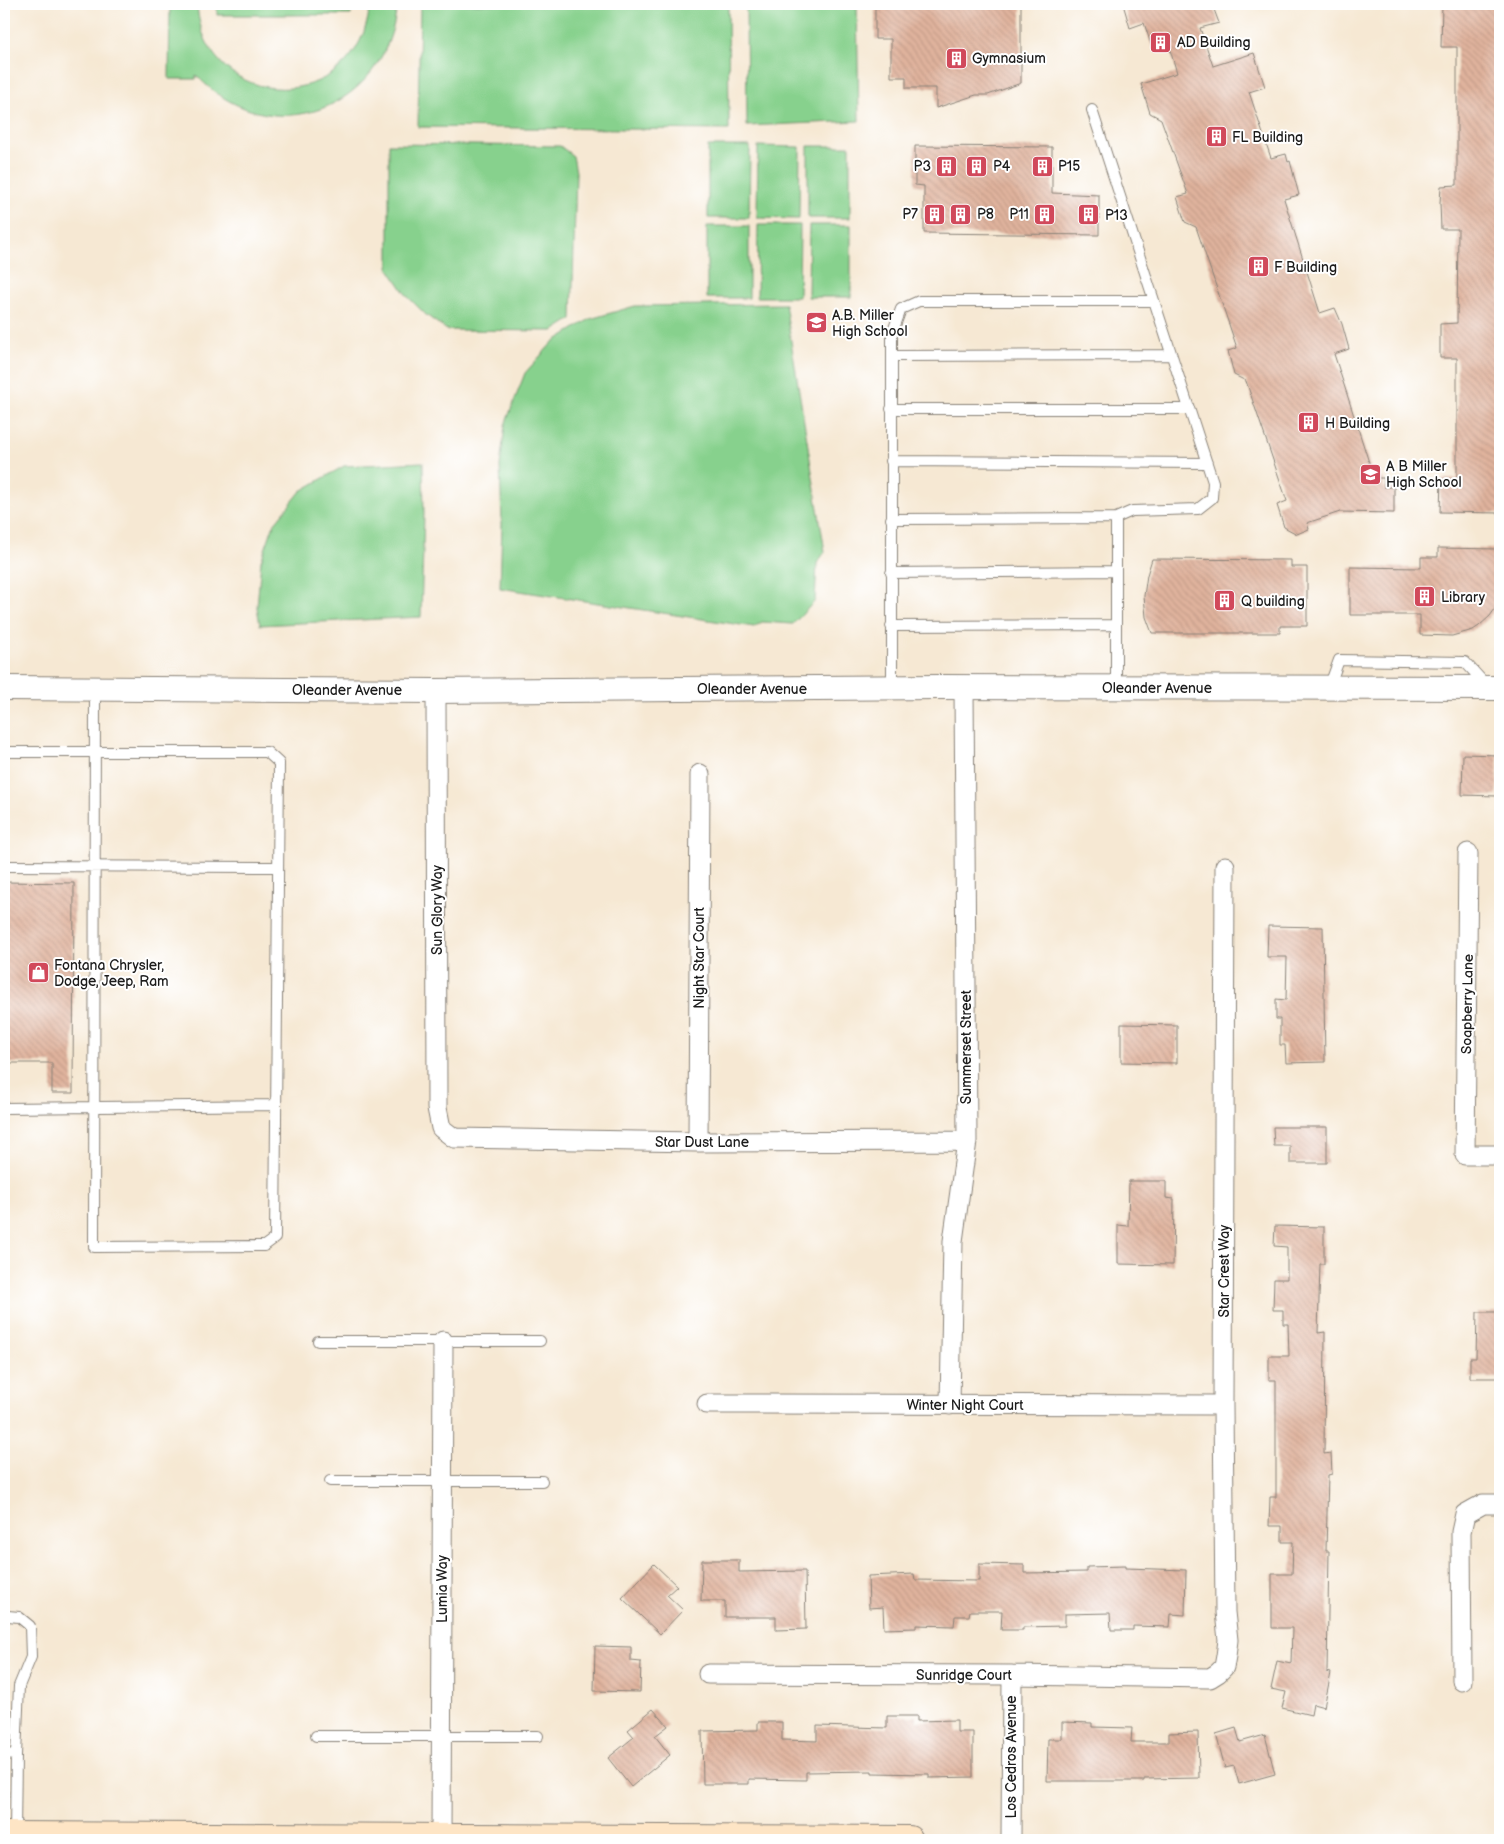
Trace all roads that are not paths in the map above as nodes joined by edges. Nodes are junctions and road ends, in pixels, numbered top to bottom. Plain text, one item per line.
1 (1092, 110) dead end
2 (1154, 301) junction
3 (1171, 355) junction
4 (892, 356) junction
5 (892, 409) junction
6 (1188, 409) junction
7 (892, 461) junction
8 (1207, 463) junction
9 (1116, 518) junction
10 (891, 519) junction
11 (1116, 571) junction
12 (892, 573) junction
13 (1116, 624) junction
14 (891, 626) junction
15 (964, 687) junction
16 (4, 688) edge
17 (892, 688) junction
18 (1116, 688) junction
19 (1495, 688) edge
20 (95, 689) junction
21 (436, 691) junction
22 (4, 752) edge
23 (95, 752) junction
24 (700, 774) dead end
25 (1468, 853) dead end
26 (4, 866) edge
27 (1224, 866) dead end
28 (94, 867) junction
29 (278, 867) junction
30 (276, 1105) junction
31 (4, 1108) edge
32 (94, 1108) junction
33 (441, 1128) joint
34 (967, 1141) junction
35 (698, 1142) junction
36 (1500, 1155) edge
37 (318, 1340) dead end
38 (443, 1341) junction
39 (540, 1341) dead end
40 (707, 1404) dead end
41 (950, 1405) junction
42 (1223, 1405) junction
43 (330, 1480) dead end
44 (542, 1480) dead end
45 (443, 1482) junction
46 (1500, 1504) edge
47 (8, 1616) dead end
48 (1218, 1673) joint
49 (708, 1674) dead end
50 (1012, 1675) junction
51 (1462, 1680) dead end
52 (316, 1736) dead end
53 (442, 1736) junction
54 (538, 1736) dead end
55 (4, 1754) edge
56 (16, 1756) junction
57 (9, 1836) edge
58 (441, 1838) junction
59 (909, 1840) edge
60 (1011, 1840) edge

1 - 2 lane
2 - 3 lane
2 - 4 lane
3 - 4 lane
3 - 6 lane
4 - 5 lane
5 - 6 lane
5 - 7 lane
6 - 8 lane
7 - 8 lane
7 - 10 lane
8 - 9 lane
9 - 10 lane
9 - 11 lane
10 - 12 lane
11 - 12 lane
11 - 13 lane
12 - 14 lane
13 - 14 lane
13 - 18 lane
14 - 17 lane
15 - 17 street, Oleander Avenue
15 - 18 street, Oleander Avenue
15 - 34 street, Summerset Street
16 - 20 street, Oleander Avenue
17 - 21 street, Oleander Avenue
18 - 19 street, Oleander Avenue
20 - 21 street, Oleander Avenue
20 - 23 lane
21 - 33 street, Sun Glory Way
22 - 23 lane
23 - 28 lane
23 - 29 lane
24 - 35 street, Night Star Court
25 - 36 street, Soapberry Lane
26 - 28 lane
27 - 42 street, Star Crest Way
28 - 29 lane
28 - 32 lane
29 - 30 lane
30 - 32 lane
30 - 32 lane
31 - 32 lane
33 - 35 street, Star Dust Lane
34 - 35 street, Star Dust Lane
34 - 41 street, Summerset Street
37 - 38 lane
38 - 39 lane
38 - 45 street, Lumia Way
40 - 41 street, Winter Night Court
41 - 42 street, Winter Night Court
42 - 48 street, Star Crest Way
43 - 45 lane
44 - 45 lane
45 - 53 street, Lumia Way
46 - 51 street
47 - 56 lane
48 - 50 street, Sunridge Court
49 - 50 street, Sunridge Court
50 - 60 street, Los Cedros Avenue
52 - 53 lane
53 - 54 lane
53 - 58 street, Lumia Way
55 - 56 lane
56 - 57 lane
57 - 58 main road
58 - 59 main road

